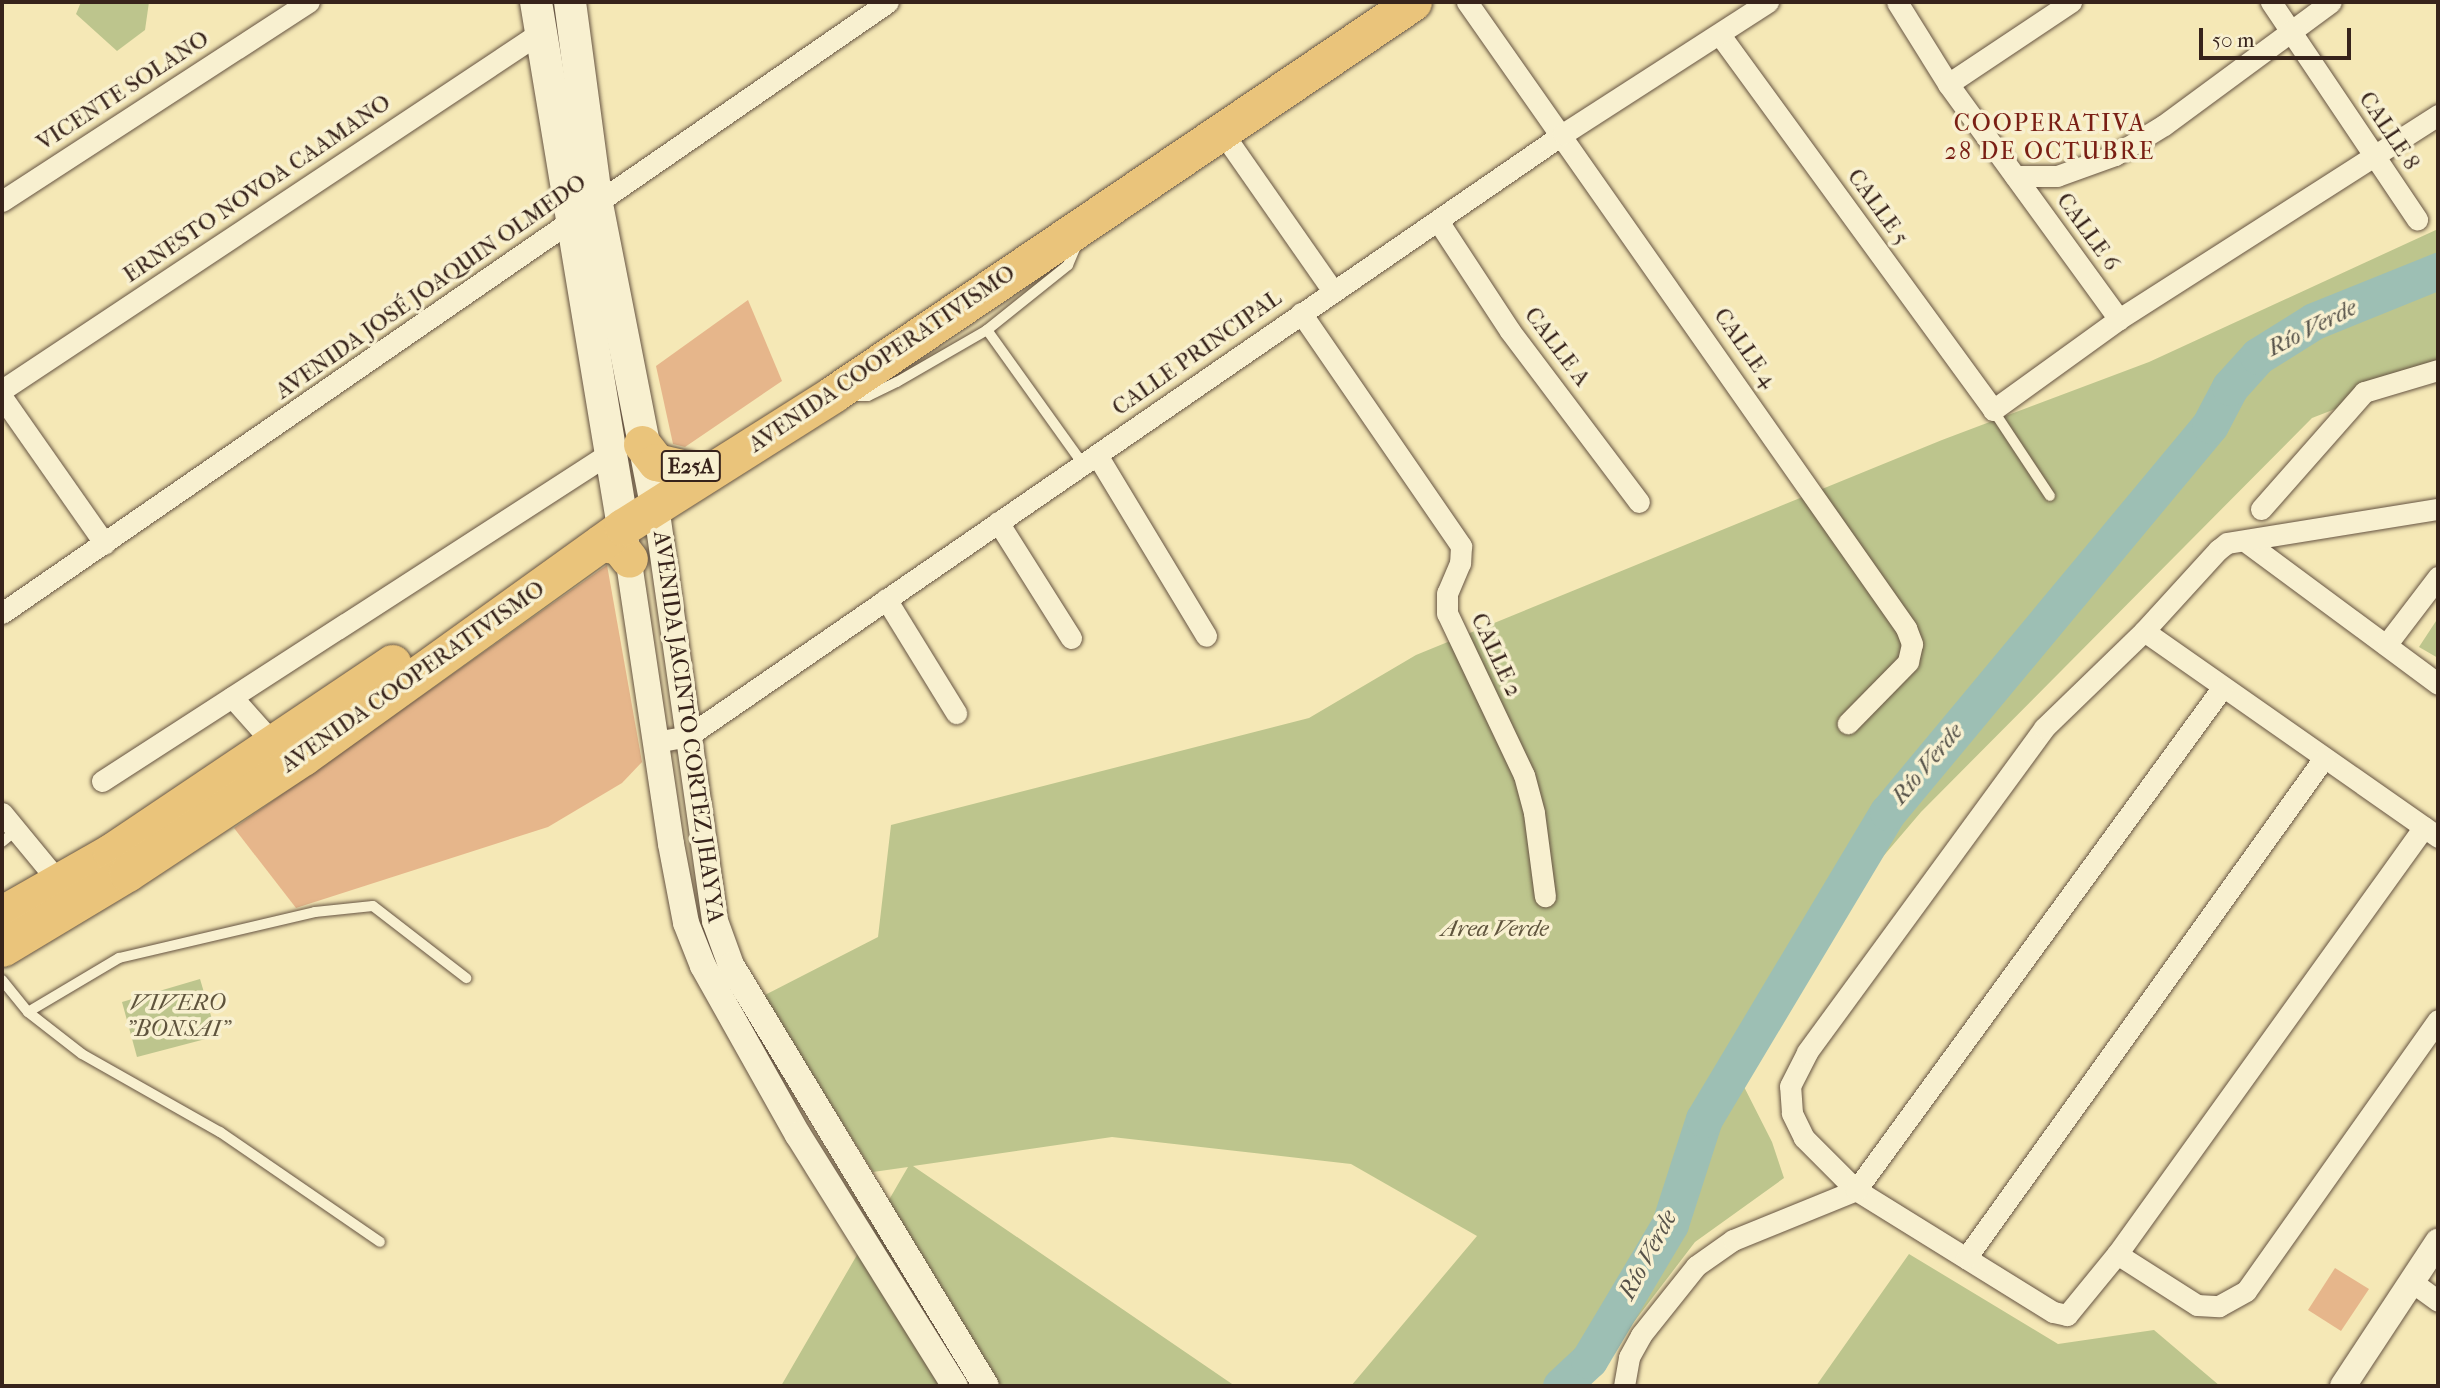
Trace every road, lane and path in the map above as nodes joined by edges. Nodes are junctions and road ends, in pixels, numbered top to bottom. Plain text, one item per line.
1 (309, 2) edge
2 (536, 2) edge
3 (888, 2) edge
4 (1370, 2) edge
5 (1413, 2) edge
6 (1467, 2) edge
7 (1768, 2) edge
8 (1896, 2) edge
9 (2071, 2) edge
10 (2271, 2) edge
11 (2331, 2) edge
12 (576, 6) edge
13 (2290, 31) junction
14 (541, 32) junction
15 (1720, 35) junction
16 (1948, 84) junction
17 (2438, 115) edge
18 (1222, 132) junction
19 (1563, 134) junction
20 (2375, 157) junction
21 (2015, 176) junction
22 (2, 201) edge
23 (585, 212) junction
24 (2417, 219) dead end
25 (1438, 221) junction
26 (1082, 225) junction
27 (1333, 291) junction
28 (1301, 313) junction
29 (2119, 319) junction
30 (987, 330) junction
31 (2438, 370) edge
32 (2, 390) edge
33 (833, 394) junction
34 (2, 397) edge
35 (1993, 410) junction
36 (642, 444) junction
37 (608, 454) junction
38 (1090, 459) junction
39 (687, 469) junction
40 (2050, 496) dead end
41 (654, 498) junction
42 (1639, 502) dead end
43 (2260, 509) dead end
44 (2438, 509) edge
45 (998, 523) junction
46 (618, 535) junction
47 (2245, 541) junction
48 (106, 544) junction
49 (2438, 577) edge
50 (886, 599) junction
51 (2, 613) edge
52 (2144, 631) junction
53 (1206, 636) dead end
54 (1071, 638) dead end
55 (2386, 645) junction
56 (2438, 684) edge
57 (2222, 688) junction
58 (232, 697) junction
59 (956, 713) dead end
60 (1848, 723) dead end
61 (688, 736) junction
62 (655, 742) junction
63 (273, 743) junction
64 (2324, 758) junction
65 (102, 781) dead end
66 (2, 813) edge
67 (2431, 832) edge
68 (8, 837) edge
69 (58, 881) junction
70 (1545, 896) dead end
71 (2, 914) edge
72 (2, 948) edge
73 (466, 978) dead end
74 (2, 980) edge
75 (28, 1012) junction
76 (2438, 1020) edge
77 (1856, 1190) junction
78 (380, 1242) dead end
79 (2438, 1242) edge
80 (2117, 1254) junction
81 (1966, 1258) junction
82 (2412, 1282) junction
83 (2438, 1301) edge
84 (955, 1386) edge
85 (986, 1386) edge
86 (1624, 1386) edge
87 (2343, 1386) edge

1 - 22 street, VICENTE SOLANO
2 - 14 main road, AVENIDA JACINTO CORTEZ JHAYYA
3 - 23 street, AVENIDA JOSÉ JOAQUIN OLMEDO
4 - 39 highway, AVENIDA COOPERATIVISMO / E25A
5 - 18 highway, AVENIDA COOPERATIVISMO / E25A
6 - 19 street, CALLE 4
7 - 15 street, CALLE PRINCIPAL
8 - 16 street, CALLE 6
9 - 16 street
10 - 13 street, CALLE 8
11 - 13 street
12 - 23 main road, AVENIDA JACINTO CORTEZ JHAYYA
13 - 20 street, CALLE 8
13 - 21 street
14 - 23 main road, AVENIDA JACINTO CORTEZ JHAYYA
14 - 32 street, ERNESTO NOVOA CAAMANO
15 - 19 street, CALLE PRINCIPAL
15 - 35 street, CALLE 5
16 - 21 street, CALLE 6
17 - 20 street
18 - 26 highway, AVENIDA COOPERATIVISMO / E25A
18 - 27 street
19 - 25 street, CALLE PRINCIPAL
19 - 60 street, CALLE 4
20 - 24 street, CALLE 8
20 - 29 street
21 - 29 street, CALLE 6
23 - 36 main road, AVENIDA JACINTO CORTEZ JHAYYA
23 - 37 main road, AVENIDA JACINTO CORTEZ JHAYYA
23 - 48 street, AVENIDA JOSÉ JOAQUIN OLMEDO
25 - 27 street, CALLE PRINCIPAL
25 - 42 street, CALLE A
26 - 30 lane
26 - 33 highway, AVENIDA COOPERATIVISMO / E25A
27 - 28 street, CALLE PRINCIPAL
28 - 38 street, CALLE PRINCIPAL
28 - 70 street, CALLE 2
29 - 35 street
30 - 33 lane
30 - 38 lane
31 - 43 street
33 - 41 highway, AVENIDA COOPERATIVISMO / E25A
34 - 48 street
35 - 40 lane
36 - 39 highway
36 - 41 main road, AVENIDA JACINTO CORTEZ JHAYYA
37 - 46 main road, AVENIDA JACINTO CORTEZ JHAYYA
37 - 58 street
38 - 45 street, CALLE PRINCIPAL
38 - 53 street
39 - 41 highway, AVENIDA COOPERATIVISMO / E25A
41 - 46 highway, AVENIDA COOPERATIVISMO / E25A
41 - 61 street, AVENIDA JACINTO CORTEZ JHAYYA
44 - 47 street
45 - 50 street, CALLE PRINCIPAL
45 - 54 street
46 - 62 street, AVENIDA JACINTO CORTEZ JHAYYA
46 - 63 highway, AVENIDA COOPERATIVISMO / E25A
46 - 72 highway, AVENIDA COOPERATIVISMO / E25A
47 - 52 street
47 - 55 street
48 - 51 street, AVENIDA JOSÉ JOAQUIN OLMEDO
49 - 55 street
50 - 59 street
50 - 61 street, CALLE PRINCIPAL
52 - 57 street
52 - 77 street
55 - 56 street
57 - 64 street
57 - 77 street
58 - 63 street
58 - 65 street
61 - 62 street, CALLE PRINCIPAL
61 - 85 street, AVENIDA JACINTO CORTEZ JHAYYA
62 - 84 street, AVENIDA JACINTO CORTEZ JHAYYA
63 - 69 highway, AVENIDA COOPERATIVISMO / E25A
64 - 67 street
64 - 81 street
66 - 68 street
67 - 80 street
68 - 69 street
69 - 71 highway, AVENIDA COOPERATIVISMO / E25A
73 - 75 lane
74 - 75 lane
75 - 78 lane
76 - 80 street
77 - 81 street
77 - 86 street
79 - 82 street
80 - 81 street
82 - 83 street
82 - 87 street

